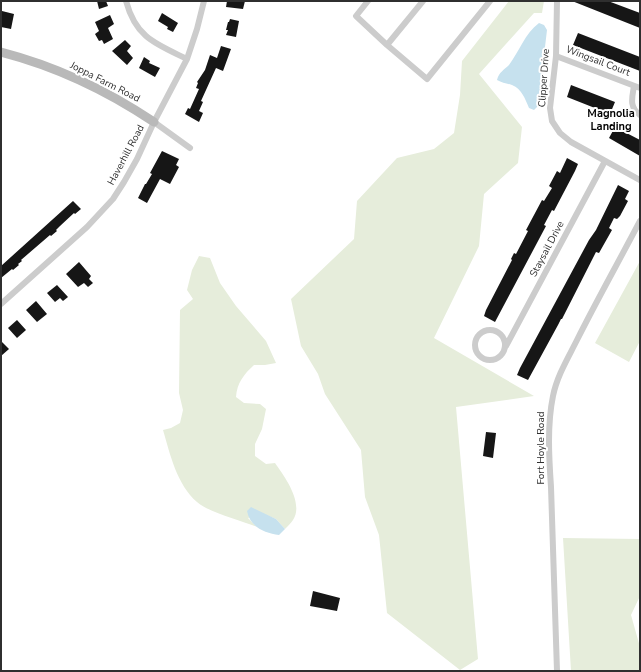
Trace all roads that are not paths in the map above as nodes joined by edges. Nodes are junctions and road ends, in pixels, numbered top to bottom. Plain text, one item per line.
1 (126, 1) edge
2 (204, 1) edge
3 (368, 1) edge
4 (423, 1) edge
5 (490, 1) edge
6 (557, 1) edge
7 (387, 45) junction
8 (1, 52) edge
9 (556, 56) junction
10 (187, 60) junction
11 (637, 87) edge
12 (640, 115) edge
13 (154, 122) junction
14 (190, 148) dead end
15 (605, 161) junction
16 (640, 180) edge
17 (640, 221) edge
18 (1, 304) edge
19 (506, 346) junction
20 (557, 671) edge

1 - 10 street
2 - 10 street, Haverhill Road
3 - 7 street
4 - 7 street
5 - 7 street
6 - 9 street, Clipper Drive
8 - 13 street, Joppa Farm Road
9 - 11 street, Wingsail Court
9 - 15 street, Clipper Drive
10 - 13 street, Haverhill Road
11 - 12 street, Wingsail Court
13 - 14 street, Joppa Farm Road
13 - 18 street, Haverhill Road
15 - 16 street, Clipper Drive
15 - 19 street, Staysail Drive
17 - 20 street, Fort Hoyle Road
19 - 19 street, Staysail Drive

